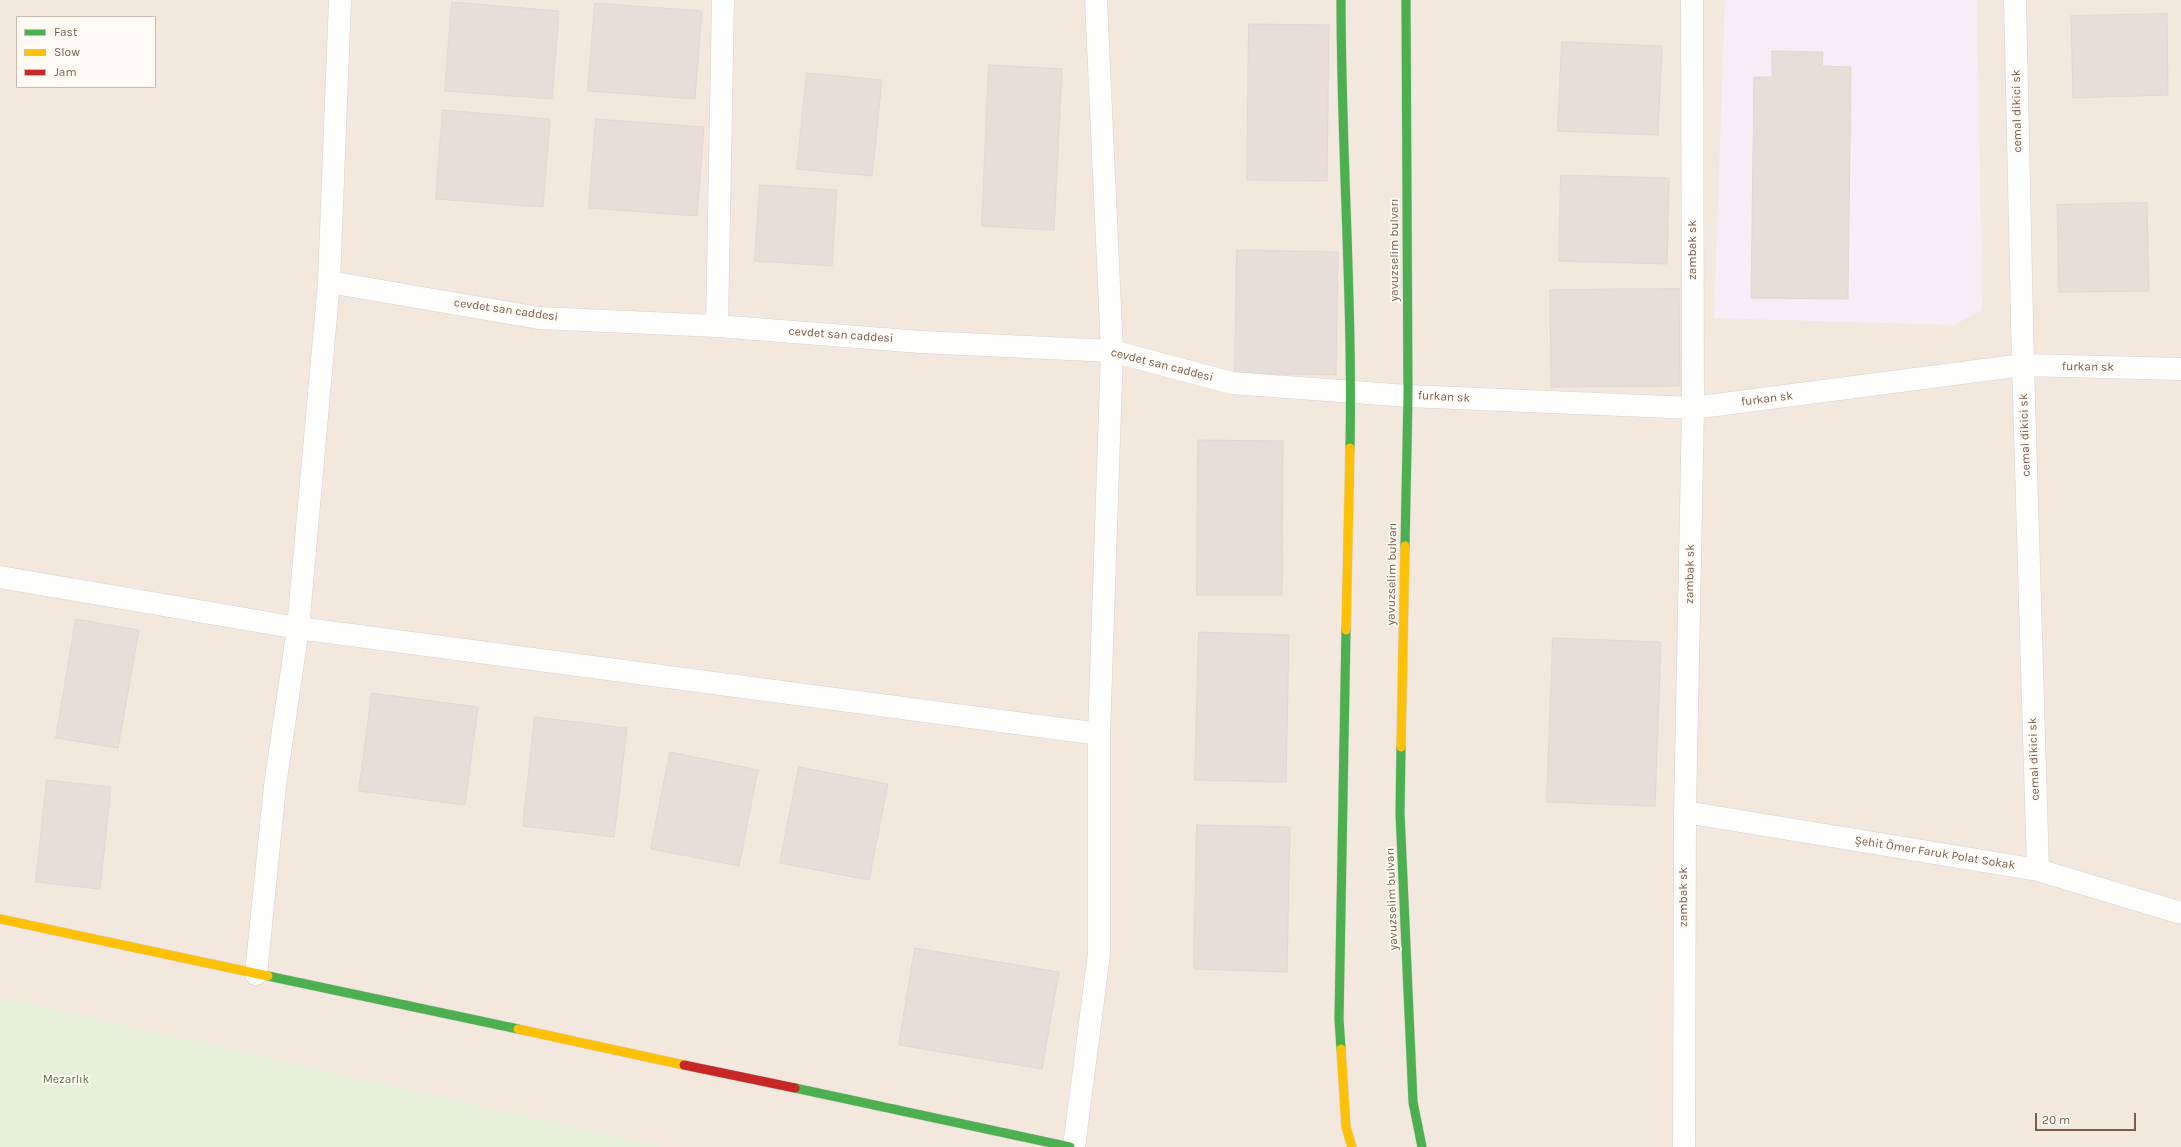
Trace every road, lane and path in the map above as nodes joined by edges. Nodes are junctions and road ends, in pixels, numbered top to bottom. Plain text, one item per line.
1 (340, 0) edge
2 (723, 0) edge
3 (1096, 0) edge
4 (1341, 0) edge
5 (1406, 0) edge
6 (1692, 0) edge
7 (2015, 0) edge
8 (329, 282) junction
9 (717, 326) junction
10 (1112, 351) junction
11 (2023, 365) junction
12 (2181, 369) edge
13 (1351, 391) junction
14 (1408, 396) junction
15 (1694, 408) junction
16 (0, 577) edge
17 (298, 628) junction
18 (1099, 734) junction
19 (1685, 812) junction
20 (2038, 870) junction
21 (2181, 913) edge
22 (0, 919) edge
23 (256, 974) junction
24 (1070, 1147) edge
25 (1074, 1147) edge
26 (1352, 1147) edge
27 (1422, 1147) edge
28 (1684, 1147) edge

1 - 8 street
2 - 9 street
3 - 10 street
4 - 13 main road
5 - 14 main road, yavuzselim bulvarı
6 - 15 street, zambak sk
7 - 11 street, cemal dikici sk
8 - 9 street, cevdet san caddesi
8 - 17 street
9 - 10 street, cevdet san caddesi
10 - 13 street, cevdet san caddesi
10 - 18 street
11 - 12 street, furkan sk
11 - 15 street, furkan sk
11 - 20 street, cemal dikici sk
13 - 14 street, furkan sk
13 - 26 main road
14 - 15 street, furkan sk
14 - 27 main road, yavuzselim bulvarı
15 - 19 street, zambak sk
16 - 17 street
17 - 18 street
17 - 23 street
18 - 25 street
19 - 20 street, Şehit Ömer Faruk Polat Sokak
19 - 28 street, zambak sk
20 - 21 street, Şehit Ömer Faruk Polat Sokak
22 - 23 main road
23 - 24 main road

